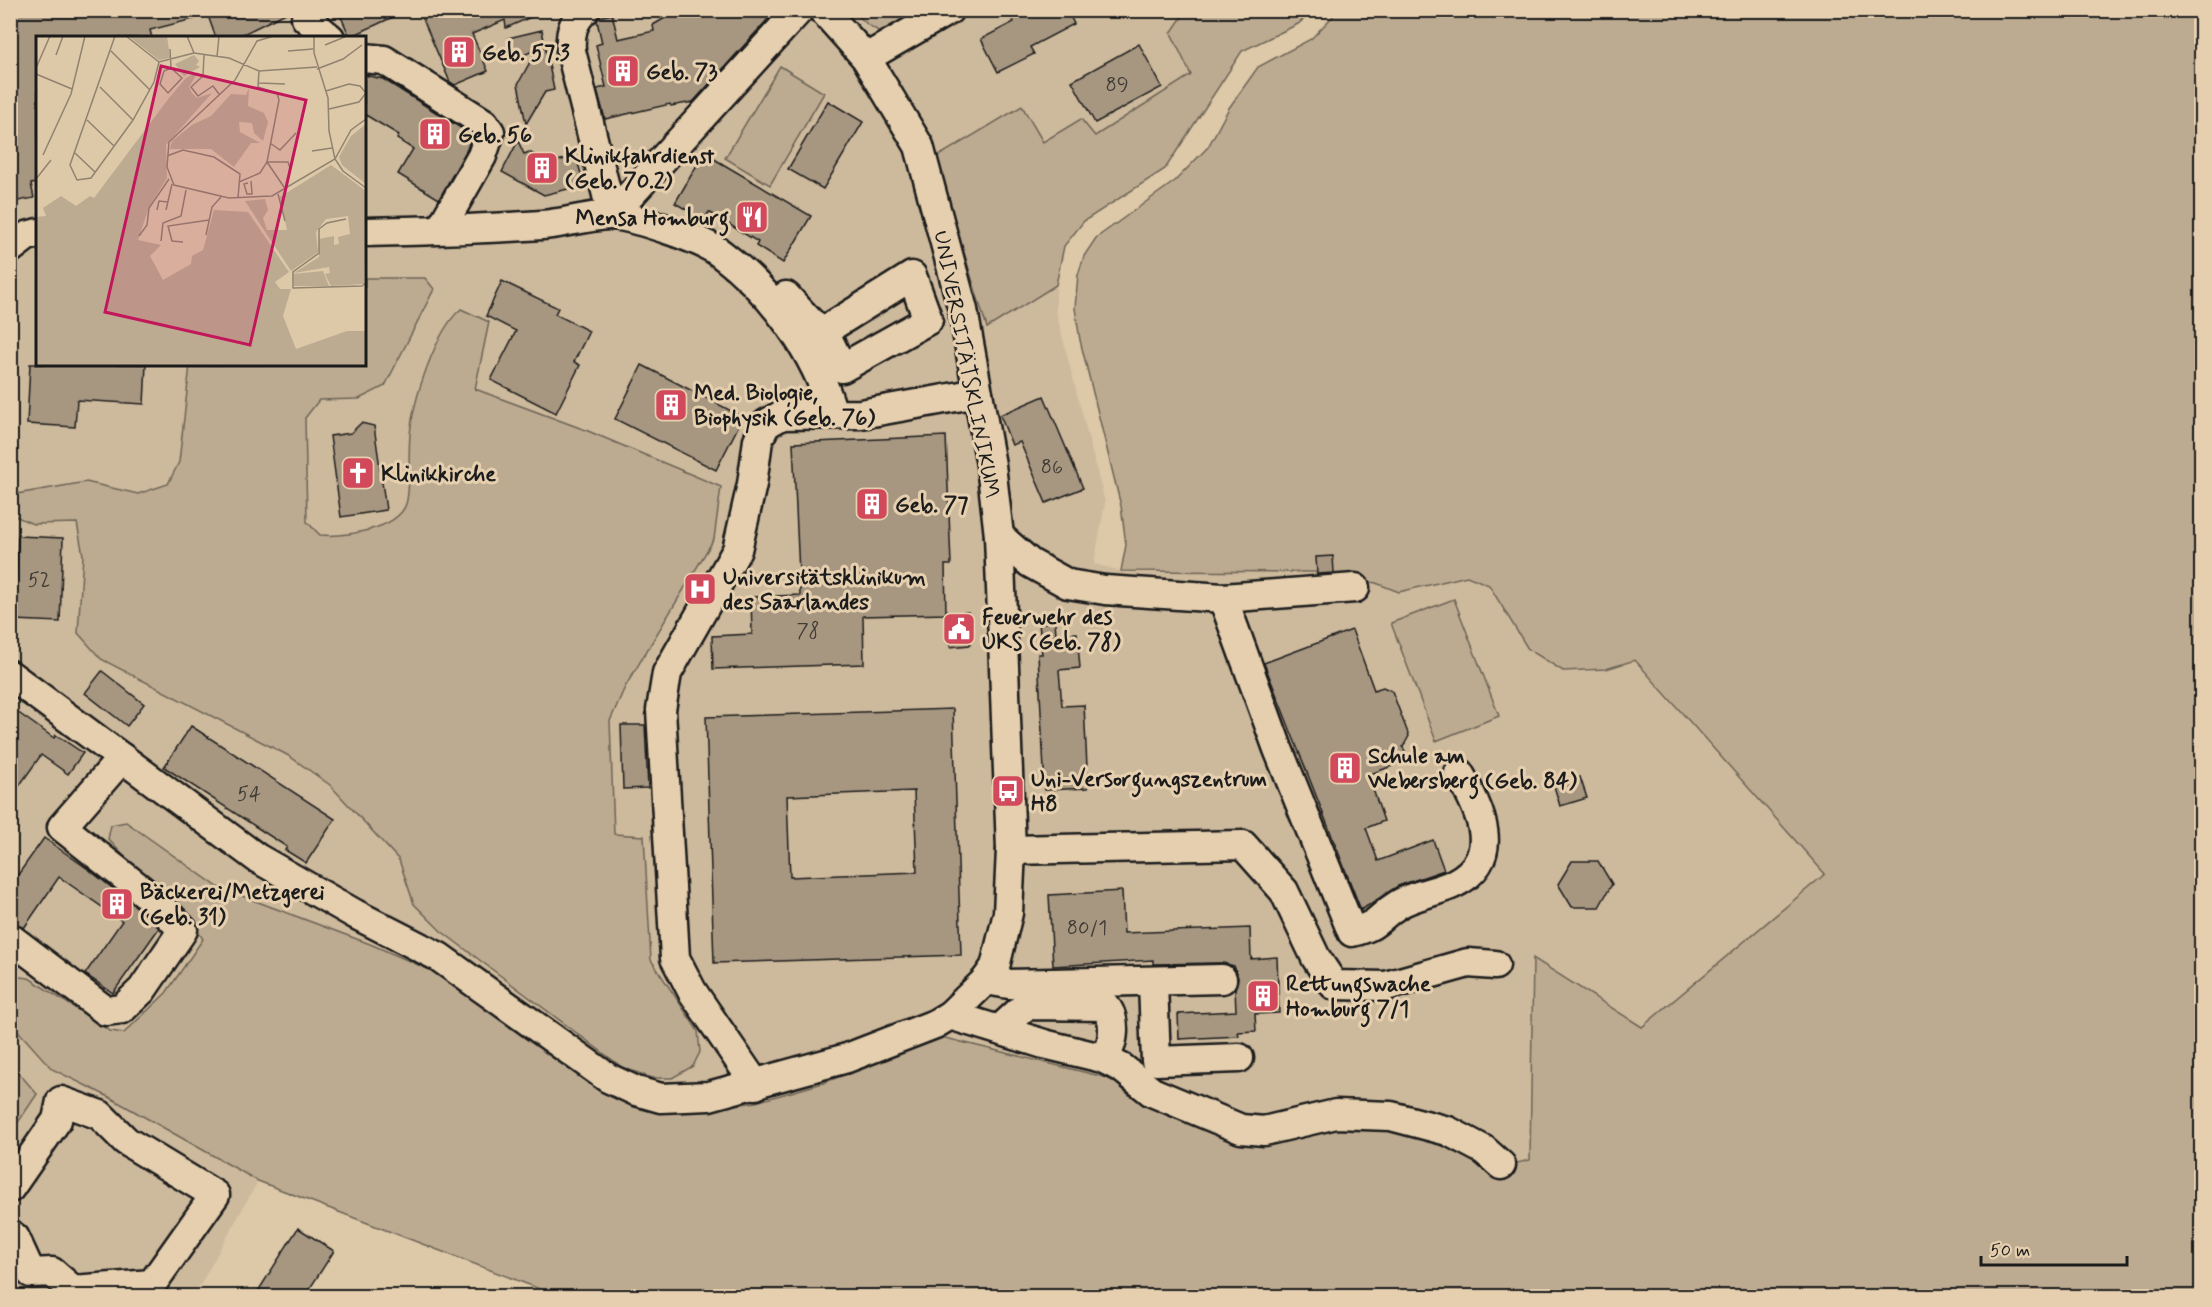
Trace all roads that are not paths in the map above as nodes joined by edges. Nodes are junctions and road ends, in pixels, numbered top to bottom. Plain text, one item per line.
1 (585, 10) edge
2 (799, 10) edge
3 (823, 10) edge
4 (949, 10) edge
5 (306, 18) dead end
6 (328, 36) edge
7 (366, 58) edge
8 (866, 58) junction
9 (612, 215) junction
10 (441, 228) junction
11 (366, 232) edge
12 (36, 234) edge
13 (10, 249) edge
14 (769, 299) junction
15 (824, 331) dead end
16 (978, 393) junction
17 (833, 414) junction
18 (999, 536) junction
19 (1355, 588) dead end
20 (1223, 598) junction
21 (10, 675) edge
22 (122, 758) junction
23 (1459, 773) dead end
24 (1011, 850) junction
25 (10, 938) edge
26 (1495, 965) dead end
27 (1222, 979) dead end
28 (987, 980) junction
29 (1153, 983) junction
30 (957, 1017) junction
31 (999, 1030) junction
32 (1102, 1058) junction
33 (1239, 1058) dead end
34 (756, 1085) junction
35 (1501, 1165) dead end
36 (10, 1188) edge
37 (10, 1234) edge

1 - 9 street
2 - 9 street
3 - 8 street, UNIVERSITÄTSKLINIKUM
4 - 8 street
5 - 6 street
7 - 10 street
8 - 16 street, UNIVERSITÄTSKLINIKUM
9 - 10 street
9 - 14 street
10 - 11 street
12 - 13 street
14 - 15 street
14 - 17 street
16 - 17 street
16 - 18 street, UNIVERSITÄTSKLINIKUM
17 - 34 street
18 - 20 street
18 - 24 street, UNIVERSITÄTSKLINIKUM
19 - 20 street
20 - 23 street
21 - 22 street, UNIVERSITÄTSKLINIKUM
22 - 25 street
22 - 34 street, UNIVERSITÄTSKLINIKUM
24 - 26 street
24 - 28 street, UNIVERSITÄTSKLINIKUM
27 - 29 street
28 - 29 street
28 - 30 street, UNIVERSITÄTSKLINIKUM
29 - 33 street
30 - 31 street
30 - 34 street, UNIVERSITÄTSKLINIKUM
31 - 32 street
31 - 32 street
32 - 35 street
36 - 37 street

